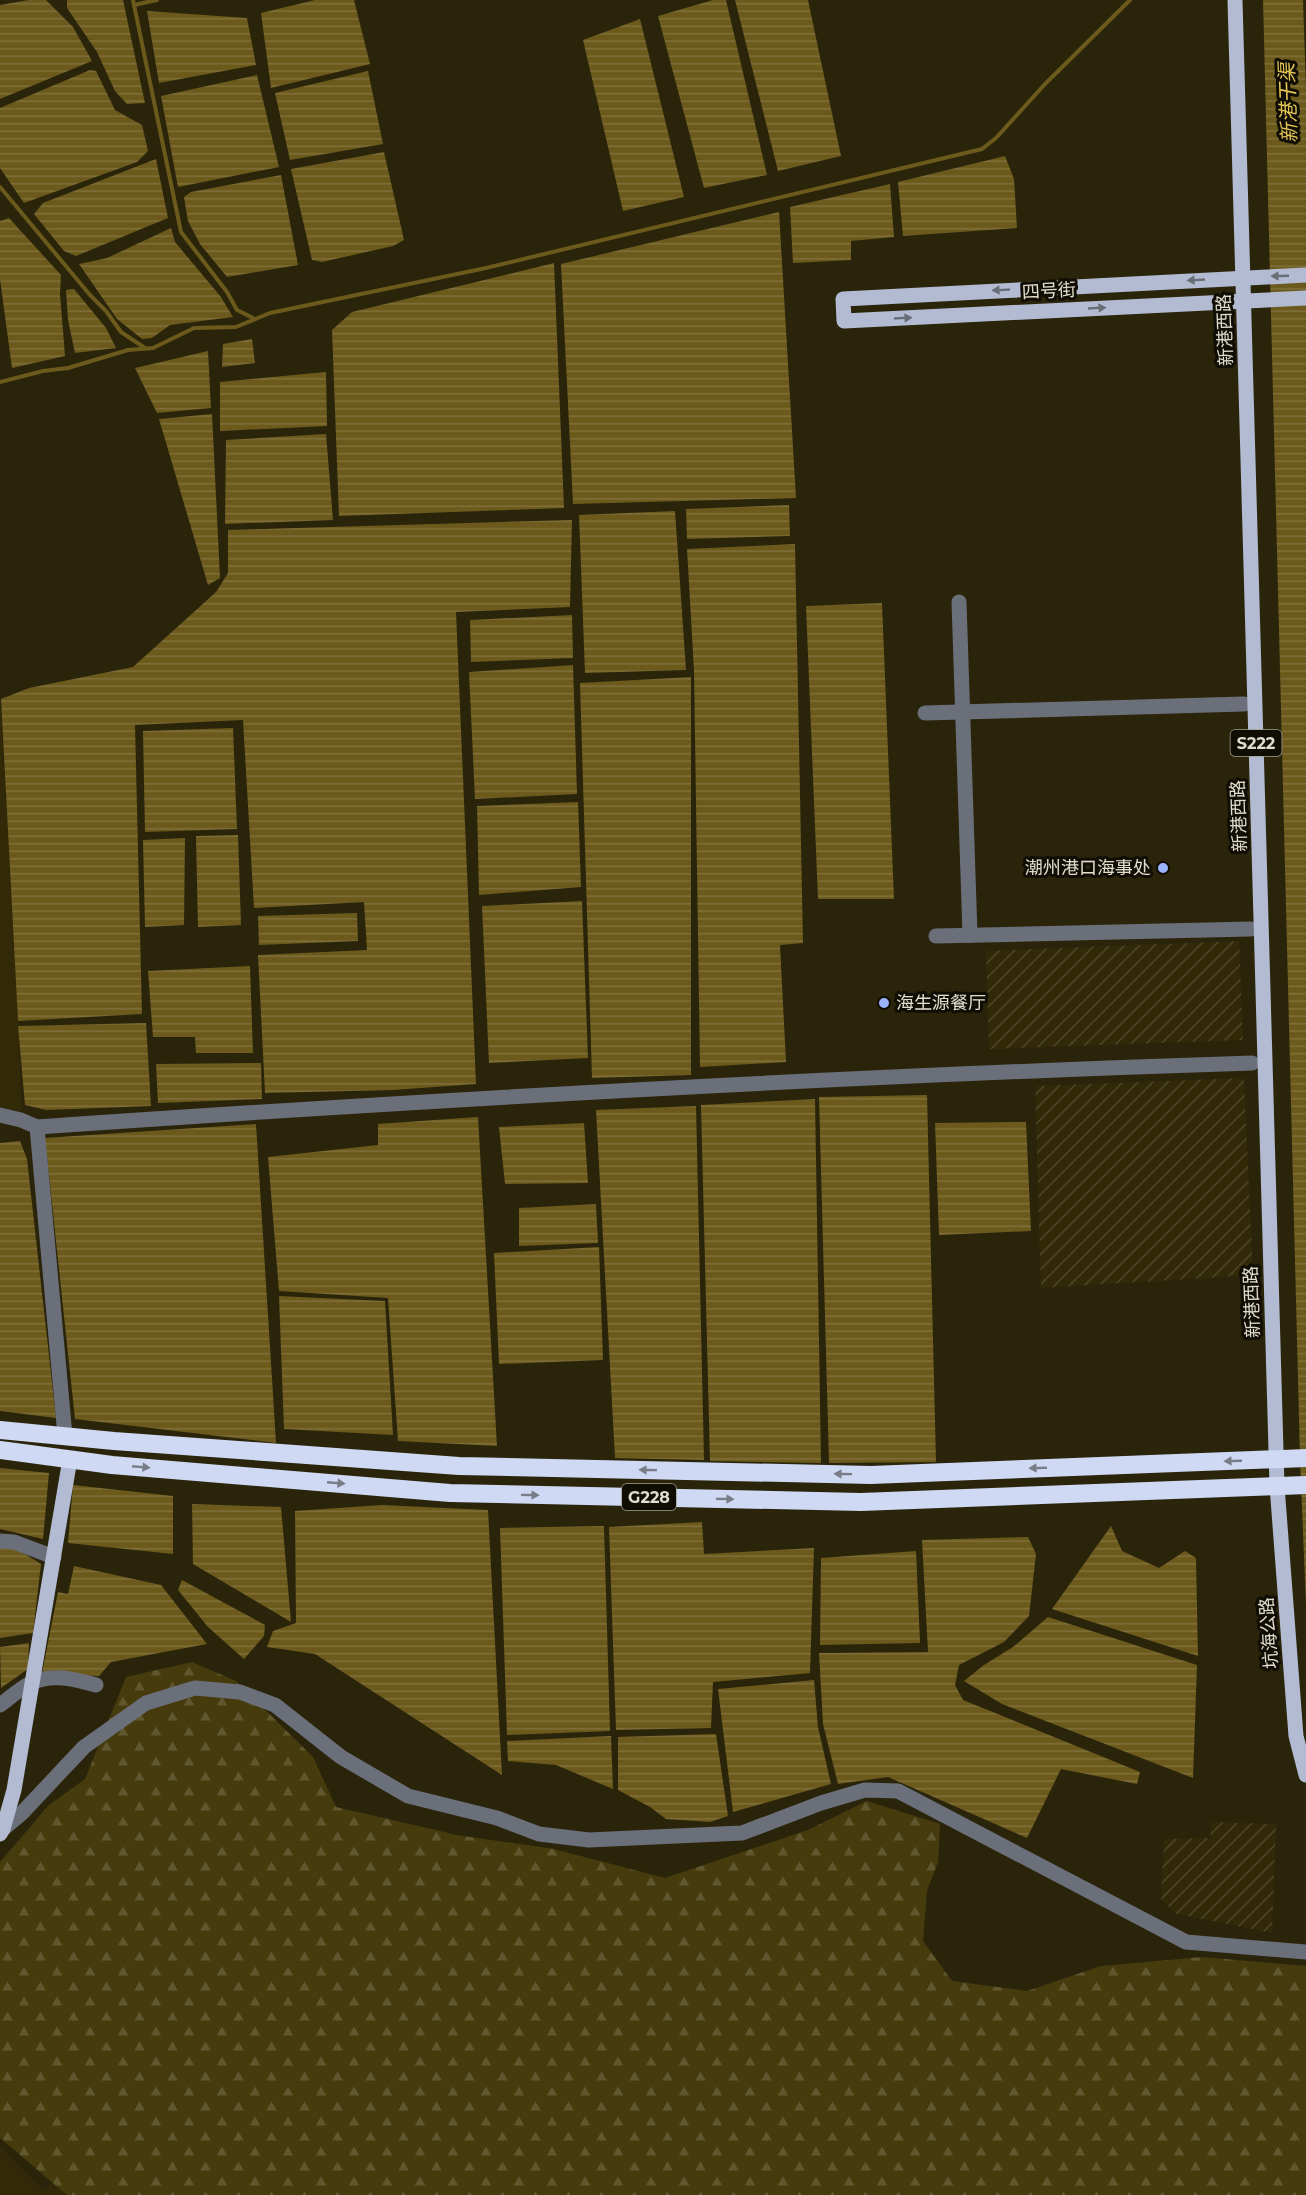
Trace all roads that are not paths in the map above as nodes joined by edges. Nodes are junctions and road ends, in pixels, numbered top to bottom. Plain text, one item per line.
1 (1235, 0) edge
2 (1306, 275) edge
3 (1306, 298) edge
4 (959, 602) dead end
5 (1244, 704) dead end
6 (963, 712) junction
7 (925, 713) dead end
8 (1251, 929) dead end
9 (970, 935) junction
10 (936, 936) dead end
11 (1252, 1063) dead end
12 (0, 1115) edge
13 (37, 1127) junction
14 (0, 1430) edge
15 (36, 1434) junction
16 (65, 1436) junction
17 (114, 1441) junction
18 (0, 1450) edge
19 (33, 1454) junction
20 (1291, 1458) edge
21 (70, 1459) junction
22 (112, 1465) junction
23 (1302, 1485) edge
24 (1277, 1486) junction
25 (0, 1541) edge
26 (54, 1557) junction
27 (31, 1683) junction
28 (96, 1685) dead end
29 (0, 1705) edge
30 (1306, 1775) edge
31 (2, 1832) edge
32 (1306, 1952) edge

1 - 20 main road, 新港西路 / S222
2 -> 3 main road, 四号街
4 - 6 street
5 - 6 street
6 - 7 street
6 - 9 street
8 - 9 street
9 - 10 street
11 - 13 street
12 - 13 street
13 - 16 street
14 - 15 highway, G228
15 - 16 highway, G228
15 - 19 highway
16 - 17 highway, G228
20 -> 17 highway, G228
17 - 22 highway
18 - 19 highway, G228
19 - 21 highway, G228
20 - 24 main road, 新港西路 / S222
21 - 22 highway, G228
21 - 26 main road
22 -> 24 highway, G228
23 - 24 highway, G228
24 - 30 main road, 坑海公路 / S222
25 - 26 street
26 - 27 main road
27 - 28 street
27 - 29 street
27 - 31 main road
31 - 32 street

